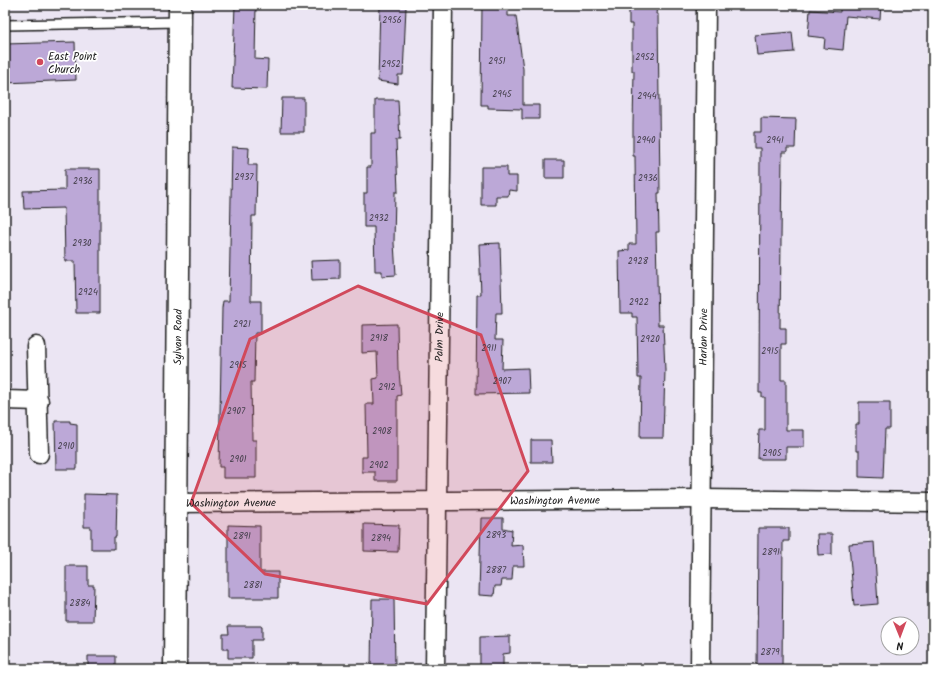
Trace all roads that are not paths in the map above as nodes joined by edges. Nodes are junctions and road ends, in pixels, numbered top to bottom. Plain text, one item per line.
1 (443, 5) edge
2 (706, 5) edge
3 (180, 14) edge
4 (5, 25) edge
5 (36, 346) dead end
6 (5, 400) edge
7 (39, 401) junction
8 (38, 454) dead end
9 (702, 499) junction
10 (437, 500) junction
11 (933, 502) edge
12 (176, 503) junction
13 (175, 669) edge
14 (435, 669) edge
15 (700, 669) edge

1 - 10 street, Palm Drive
2 - 9 street, Harlan Drive
3 - 4 lane
3 - 12 main road, Sylvan Road
5 - 7 street
6 - 7 street
7 - 8 street
9 - 10 street, Washington Avenue
9 - 11 street, Washington Avenue
9 - 15 street, Harlan Drive
10 - 12 street, Washington Avenue
10 - 14 street, Palm Drive
12 - 13 main road, Sylvan Road

